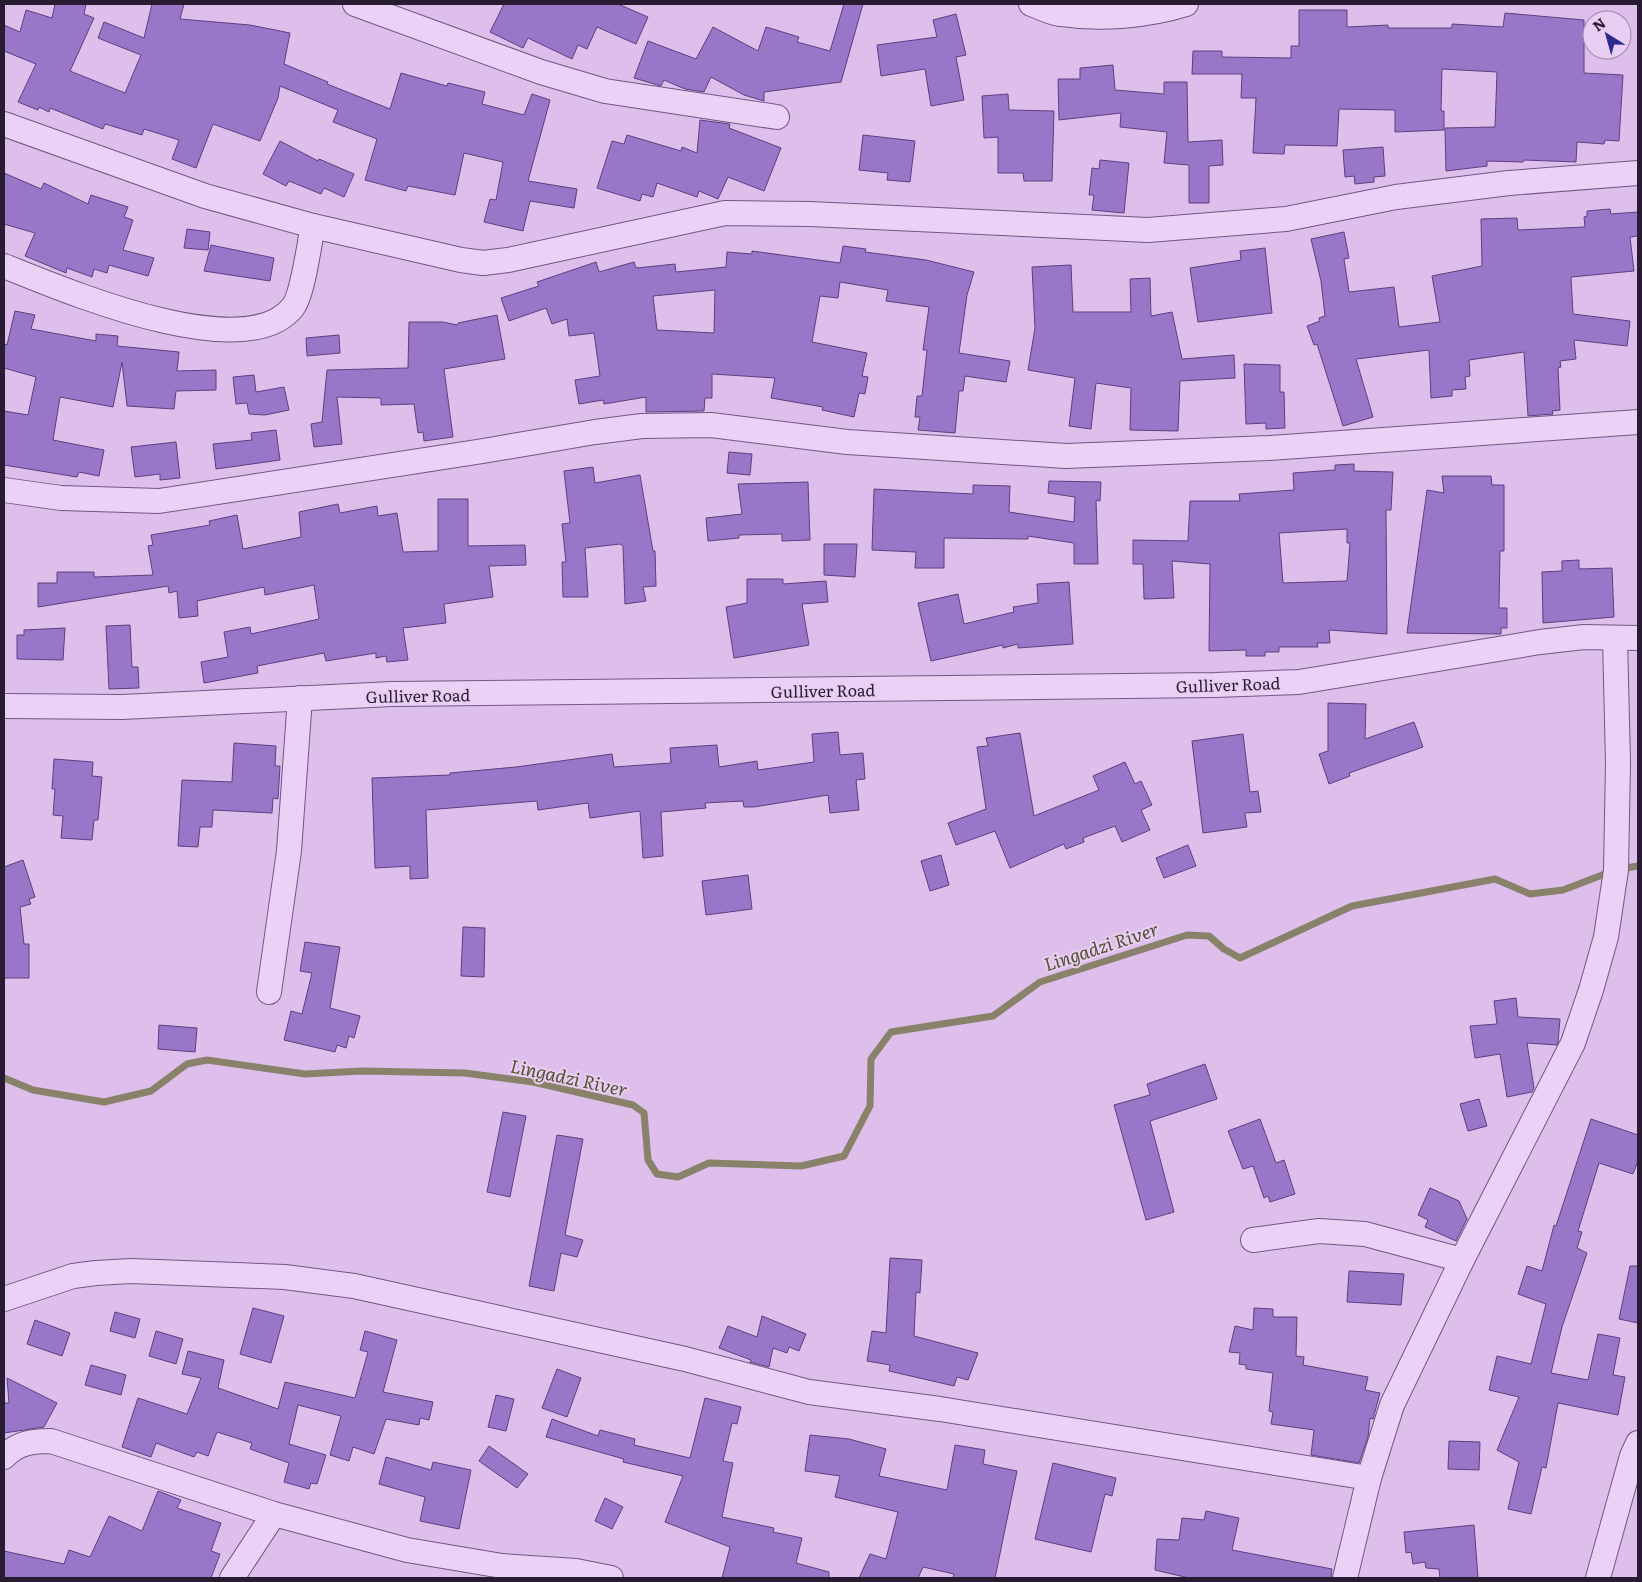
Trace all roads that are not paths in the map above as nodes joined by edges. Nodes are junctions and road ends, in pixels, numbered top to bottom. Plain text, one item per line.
1 (355, 4) edge
2 (1031, 4) edge
3 (1186, 4) edge
4 (778, 117) dead end
5 (4, 124) edge
6 (1638, 173) edge
7 (313, 226) junction
8 (4, 266) edge
9 (1638, 422) edge
10 (4, 490) edge
11 (1627, 638) edge
12 (300, 698) junction
13 (4, 706) edge
14 (269, 992) dead end
15 (1253, 1240) dead end
16 (1462, 1260) junction
17 (4, 1299) edge
18 (1638, 1443) edge
19 (4, 1457) edge
20 (1369, 1478) junction
21 (274, 1514) junction
22 (499, 1572) edge
23 (232, 1578) edge
24 (611, 1578) edge
25 (1345, 1578) edge
26 (1598, 1578) edge

1 - 4 street
2 - 3 street
5 - 7 street
6 - 7 street
7 - 8 street
9 - 10 street
11 - 12 street, Gulliver Road
11 - 16 street
12 - 13 street, Gulliver Road
12 - 14 street
15 - 16 street
16 - 20 street
17 - 20 street
18 - 26 street
19 - 21 street
20 - 25 street
21 - 22 street
21 - 23 street
22 - 24 street

